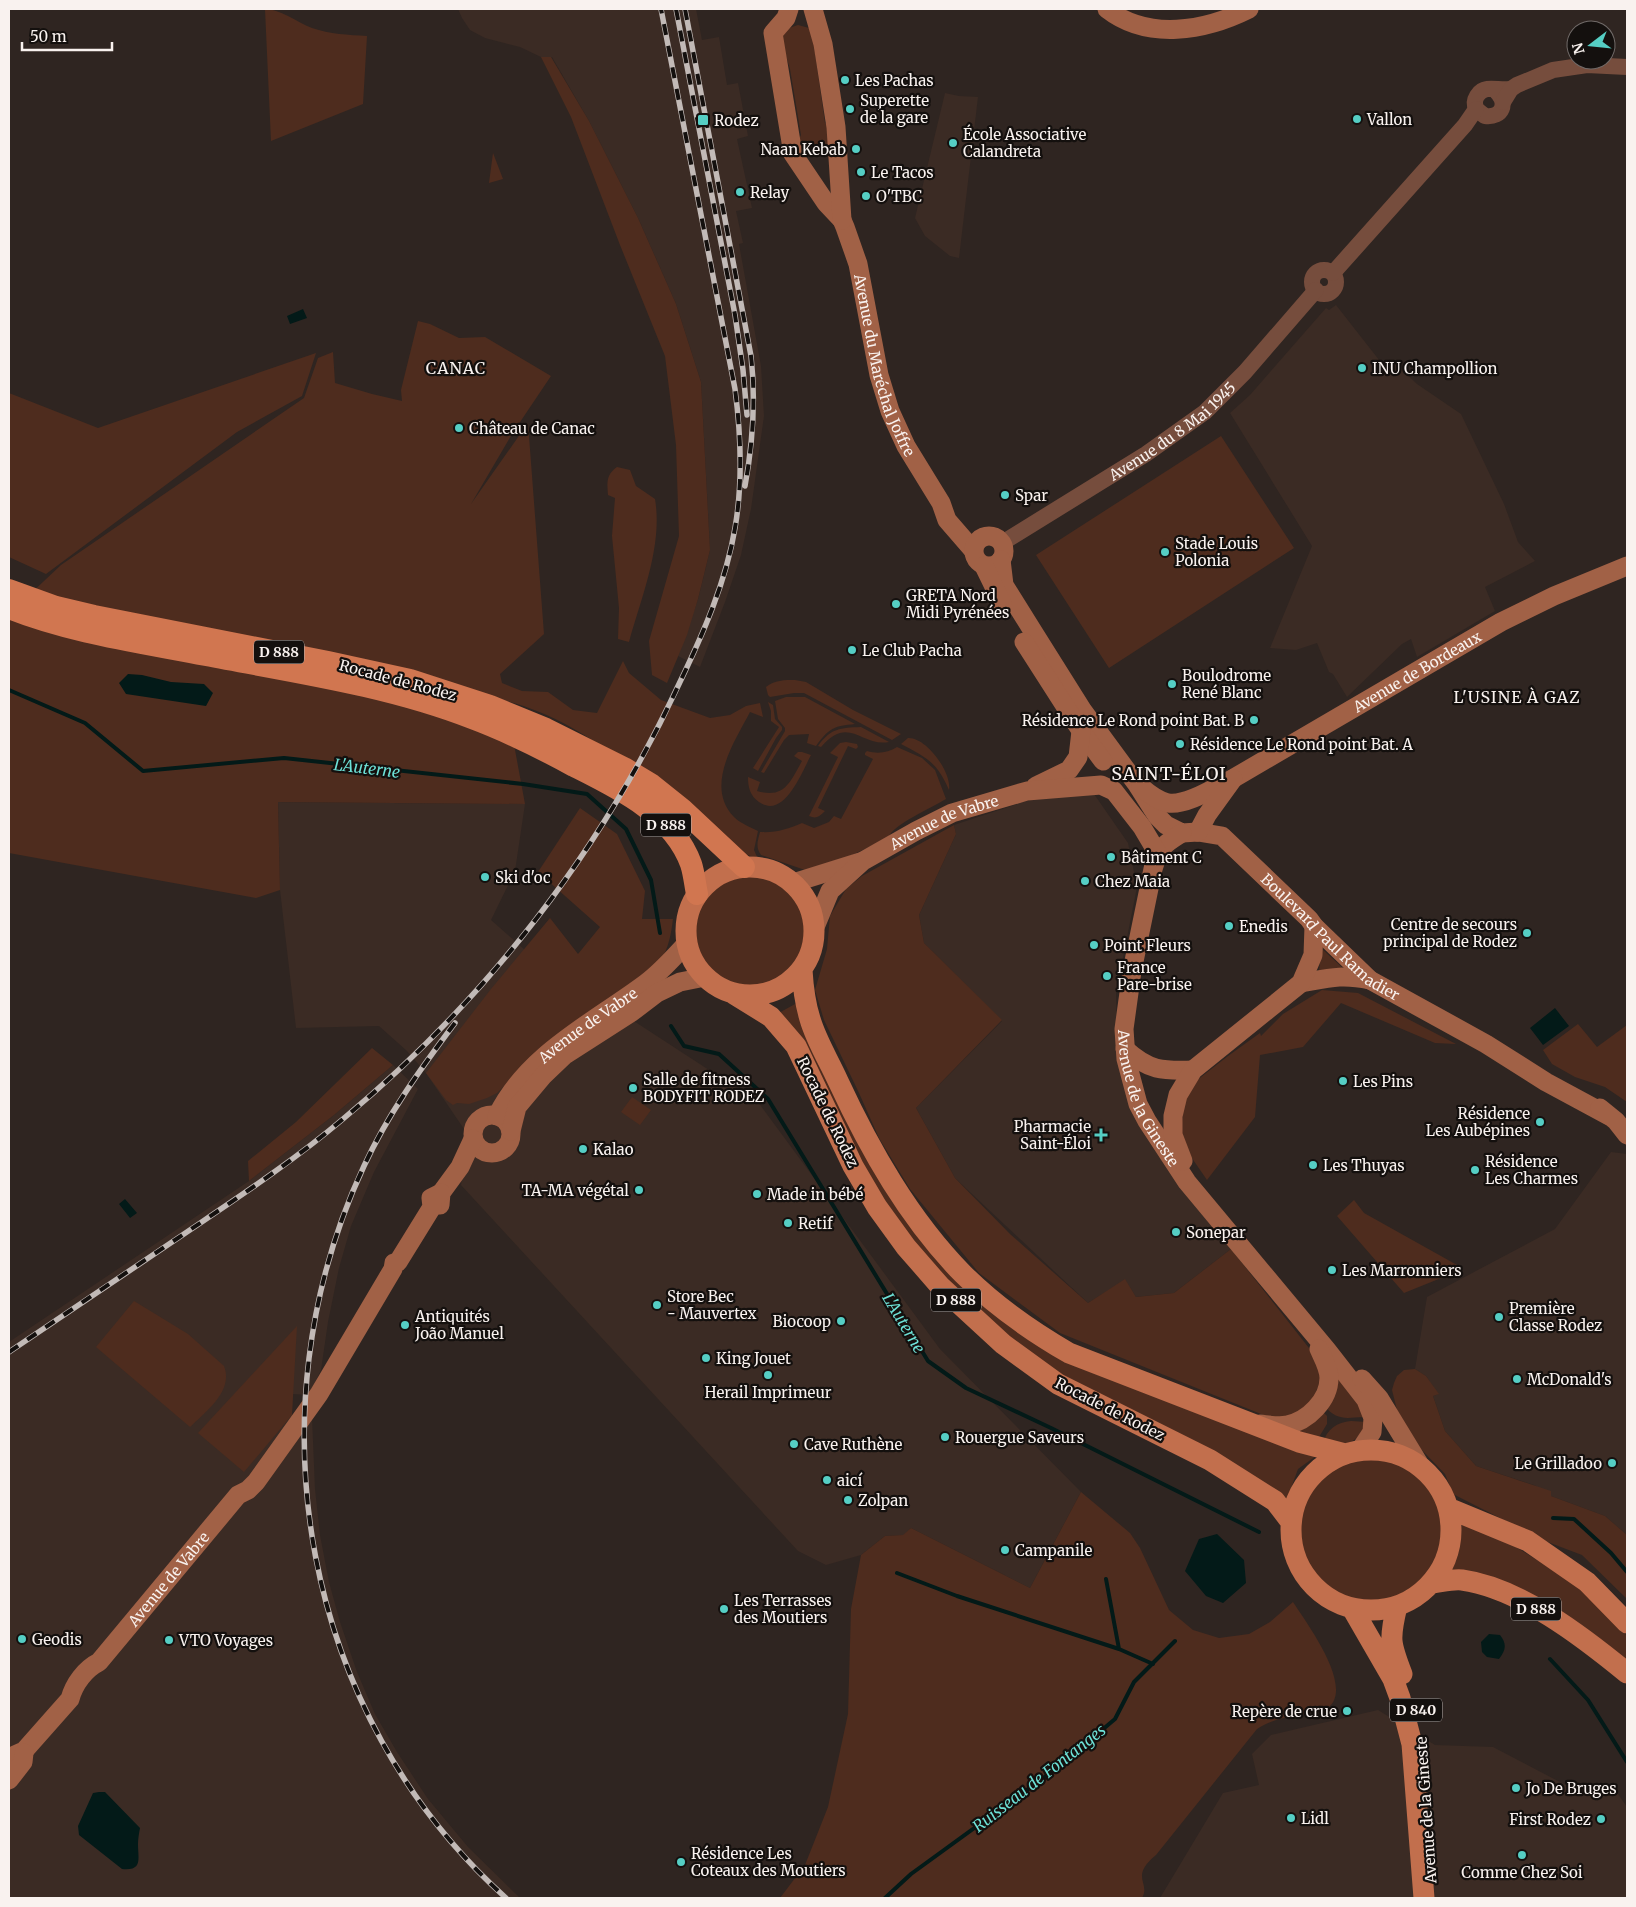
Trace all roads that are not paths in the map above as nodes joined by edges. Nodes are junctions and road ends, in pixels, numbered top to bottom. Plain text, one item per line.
1 (789, 9) edge
2 (813, 9) edge
3 (1107, 9) edge
4 (1249, 9) edge
5 (1627, 67) edge
6 (1503, 94) junction
7 (1480, 113) junction
8 (842, 220) junction
9 (980, 551) junction
10 (1002, 552) junction
11 (1627, 566) edge
12 (9, 590) edge
13 (58, 593) dead end
14 (9, 608) edge
15 (328, 662) junction
16 (1080, 731) junction
17 (1234, 778) junction
18 (1136, 784) junction
19 (1027, 790) junction
20 (1220, 799) junction
21 (1190, 832) junction
22 (1222, 836) junction
23 (1160, 850) junction
24 (863, 861) junction
25 (744, 867) junction
26 (794, 883) junction
27 (697, 894) junction
28 (1314, 926) junction
29 (815, 928) junction
30 (687, 943) junction
31 (802, 970) junction
32 (705, 977) junction
33 (1370, 980) junction
34 (1301, 983) junction
35 (734, 994) junction
36 (1125, 1049) junction
37 (1193, 1070) junction
38 (497, 1116) junction
39 (1620, 1124) edge
40 (511, 1131) junction
41 (479, 1146) junction
42 (1310, 1330) junction
43 (1251, 1424) junction
44 (1352, 1452) junction
45 (1421, 1467) junction
46 (1448, 1508) junction
47 (1291, 1522) junction
48 (1432, 1583) junction
49 (1397, 1606) junction
50 (1352, 1608) junction
51 (1627, 1623) edge
52 (1627, 1674) edge
53 (16, 1757) edge
54 (9, 1780) edge
55 (1424, 1898) edge
56 (1432, 1898) edge

1 - 8 main road, Avenue du Maréchal Joffre
2 - 8 main road, Avenue du Maréchal Joffre
3 - 4 main road
5 - 6 street
6 - 7 street
6 - 7 street
7 - 10 street, Avenue du 8 Mai 1945
8 - 9 main road, Avenue du Maréchal Joffre
9 - 10 main road
9 - 10 main road
9 - 16 main road, Avenue du Maréchal Joffre
10 - 18 main road
11 - 17 main road, Avenue de Bordeaux
12 - 15 highway, Rocade de Rodez / D 888
13 - 15 highway
14 - 27 highway, Rocade de Rodez / D 888
15 - 25 highway, Rocade de Rodez / D 888
16 - 19 main road, Avenue de Vabre
16 - 23 main road, Avenue du Maréchal Joffre
17 - 18 main road
17 - 20 main road, Avenue de Bordeaux
18 - 21 main road
19 - 23 main road, Avenue de Vabre
19 - 24 main road, Avenue de Vabre
20 - 21 main road, Avenue de Bordeaux
20 - 22 main road
21 - 22 main road
21 - 23 main road
22 - 28 main road, Boulevard Paul Ramadier
23 - 36 main road, Avenue de la Gineste
24 - 26 main road, Avenue de Vabre
24 - 29 main road, Avenue de Vabre
25 - 26 main road
25 - 27 main road
26 - 29 main road
27 - 30 main road
28 - 33 main road, Boulevard Paul Ramadier
28 - 34 main road
29 - 31 main road
30 - 32 main road
30 - 38 main road, Avenue de Vabre
31 - 35 main road
31 - 43 main road, Rocade de Rodez / D 888
32 - 35 main road
32 - 40 main road, Avenue de Vabre
33 - 34 main road
33 - 39 main road, Boulevard Paul Ramadier
34 - 37 main road
35 - 47 main road, Rocade de Rodez / D 888
36 - 37 main road
36 - 42 main road, Avenue de la Gineste
37 - 45 main road, Avenue de la Gineste
38 - 40 main road
38 - 41 main road
40 - 41 main road
41 - 53 main road, Avenue de Vabre
42 - 43 main road, Avenue de la Gineste
42 - 44 main road, Avenue de la Gineste
43 - 44 main road, Rocade de Rodez / D 888
44 - 45 main road
44 - 47 main road
45 - 46 main road
46 - 48 main road
46 - 51 main road
47 - 50 main road
48 - 49 main road
48 - 52 main road, D 888
49 - 50 main road
49 - 56 main road, Avenue de la Gineste / D 840
50 - 55 main road, Avenue de la Gineste / D 840
53 - 54 main road, Avenue de Vabre

